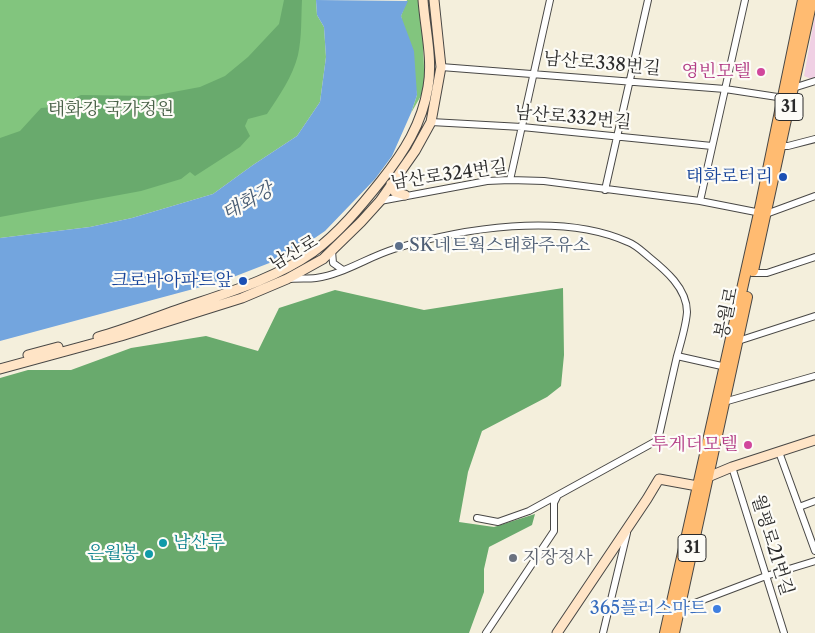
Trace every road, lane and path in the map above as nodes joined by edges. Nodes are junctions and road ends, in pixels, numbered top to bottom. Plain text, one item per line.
1 (423, 0) edge
2 (434, 0) edge
3 (550, 0) edge
4 (648, 0) edge
5 (745, 0) edge
6 (804, 0) edge
7 (812, 0) edge
8 (441, 67) junction
9 (534, 74) junction
10 (630, 82) junction
11 (815, 82) edge
12 (793, 88) junction
13 (725, 89) junction
14 (787, 99) junction
15 (430, 122) junction
16 (522, 128) junction
17 (617, 137) junction
18 (815, 139) edge
19 (712, 146) junction
20 (777, 146) junction
21 (510, 180) junction
22 (392, 184) junction
23 (609, 190) junction
24 (405, 196) junction
25 (815, 196) edge
26 (380, 201) junction
27 (700, 201) junction
28 (763, 213) junction
29 (332, 251) junction
30 (815, 257) edge
31 (343, 270) junction
32 (753, 273) junction
33 (274, 274) junction
34 (287, 279) junction
35 (815, 316) edge
36 (738, 341) junction
37 (678, 356) junction
38 (0, 363) edge
39 (728, 368) junction
40 (0, 369) edge
41 (815, 376) edge
42 (724, 402) junction
43 (815, 440) edge
44 (779, 452) junction
45 (732, 467) junction
46 (703, 484) junction
47 (557, 497) junction
48 (815, 501) edge
49 (799, 507) junction
50 (477, 518) dead end
51 (628, 527) junction
52 (815, 550) edge
53 (815, 561) edge
54 (766, 576) junction
55 (679, 609) junction
56 (486, 633) edge
57 (557, 633) edge
58 (603, 633) edge
59 (664, 633) edge
60 (674, 633) edge
61 (784, 633) edge

1 - 33 main road, 남산로
2 - 8 main road, 남산로
3 - 9 street
4 - 10 street
5 - 13 street
6 - 14 main road
7 - 12 main road, 31
8 - 9 street, 남산로338번길
8 - 15 main road, 남산로
9 - 10 street, 남산로338번길
9 - 16 street
10 - 13 street, 남산로338번길
10 - 17 street
11 - 12 street
12 - 14 main road, 31
13 - 14 street, 남산로338번길
13 - 19 street
14 - 20 main road
15 - 16 street, 남산로332번길
15 - 22 main road, 남산로
16 - 17 street, 남산로332번길
16 - 21 street
17 - 19 street, 남산로332번길
17 - 23 street
18 - 20 street
19 - 27 street
20 - 28 main road
21 - 23 street, 남산로324번길
21 - 24 street, 남산로324번길
22 - 24 main road
22 - 26 main road, 남산로
23 - 27 street, 남산로324번길
24 - 26 street, 남산로324번길
25 - 28 street
26 - 29 main road, 남산로
27 - 28 street, 남산로324번길
28 - 32 main road, 봉월로 / 31
28 - 39 main road
29 - 31 street
29 - 34 main road, 남산로
30 - 32 street
31 - 34 street
31 - 37 street
32 - 36 main road, 봉월로 / 31
33 - 34 street
33 - 38 main road, 남산로
34 - 40 main road, 남산로
35 - 36 street
36 - 39 main road, 봉월로 / 31
37 - 39 street
37 - 47 street
39 - 42 main road, 봉월로 / 31
39 - 46 main road
41 - 42 street
42 - 46 main road, 봉월로 / 31
43 - 44 main road
44 - 45 main road
44 - 49 street
45 - 46 main road
45 - 54 street, 월평로21번길
46 - 51 main road
46 - 55 main road, 봉월로 / 31
46 - 59 main road
47 - 50 street
47 - 56 street
48 - 49 street
49 - 52 street
51 - 57 main road
51 - 58 street
53 - 54 street
54 - 55 street
54 - 61 street, 월평로21번길
55 - 60 main road, 봉월로 / 31

